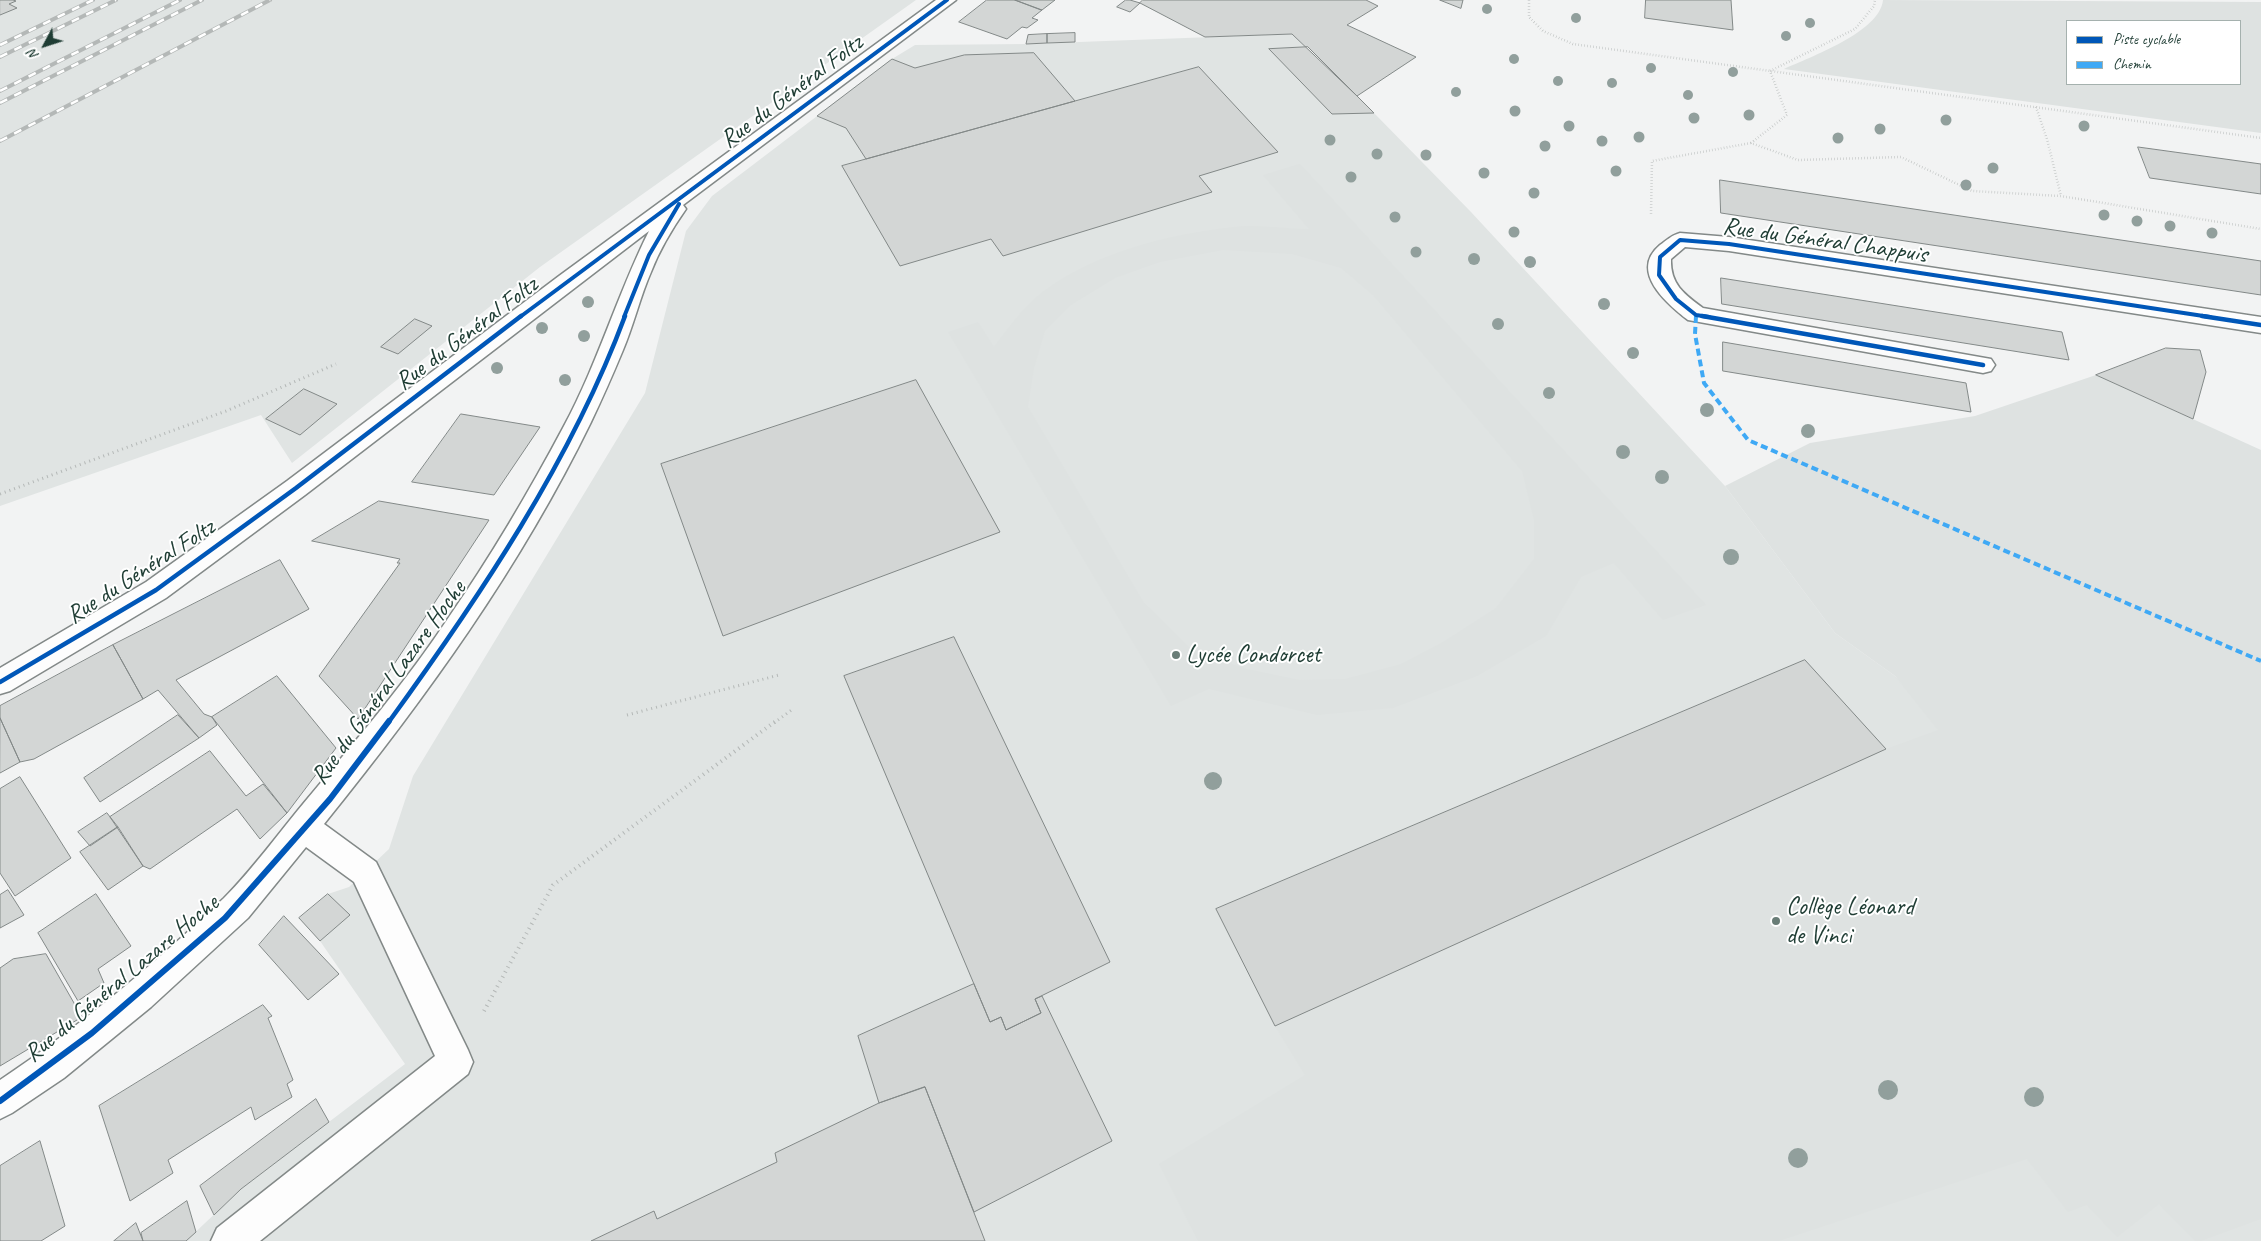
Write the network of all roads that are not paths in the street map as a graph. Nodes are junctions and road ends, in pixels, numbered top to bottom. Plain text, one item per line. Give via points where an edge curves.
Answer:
1 (947, 0) edge
2 (686, 194) junction
3 (2261, 325) edge
4 (1983, 365) dead end
5 (0, 682) edge
6 (304, 828) junction
7 (0, 1101) edge
8 (230, 1241) edge

1 - 2 street, Rue du Général Foltz
2 - 5 street, Rue du Général Foltz via 156,590
2 - 6 street, Rue du Général Lazare Hoche via 660,230 640,271 612,349 586,407 524,522 458,627 382,731
3 - 4 street, Rue du Général Chappuis via 1729,244 1680,240 1660,257 1659,274 1676,299 1696,315
6 - 7 street, Rue du Général Lazare Hoche via 237,907 139,995 52,1066
6 - 8 street via 365,872 456,1062

